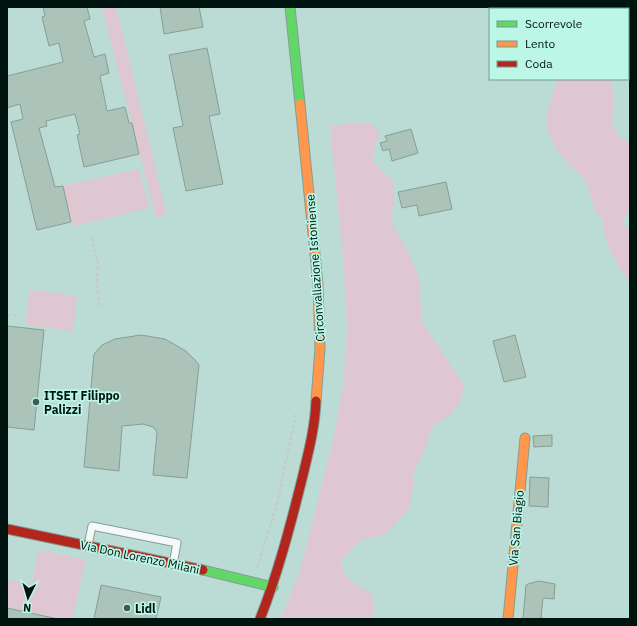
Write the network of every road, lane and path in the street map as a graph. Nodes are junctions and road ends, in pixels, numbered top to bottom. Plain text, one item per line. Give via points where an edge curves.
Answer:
1 (290, 7) edge
2 (92, 237) dead end
3 (99, 307) dead end
4 (7, 315) edge
5 (18, 316) dead end
6 (298, 408) dead end
7 (525, 438) dead end
8 (7, 529) edge
9 (88, 546) junction
10 (172, 564) junction
11 (253, 582) junction
12 (272, 587) junction
13 (260, 619) edge
14 (508, 619) edge

1 - 12 main road, Circonvallazione Istoniense via 318,284 320,348 310,449
2 - 3 path via 98,262
4 - 5 path
6 - 11 path via 277,504
7 - 14 main road, Via San Biagio
8 - 9 main road, Via Don Lorenzo Milani
9 - 10 main road, Via Don Lorenzo Milani
9 - 10 lane via 92,526 177,543
10 - 11 main road, Via Don Lorenzo Milani
11 - 12 main road, Via Don Lorenzo Milani
12 - 13 main road, Circonvallazione Istoniense

